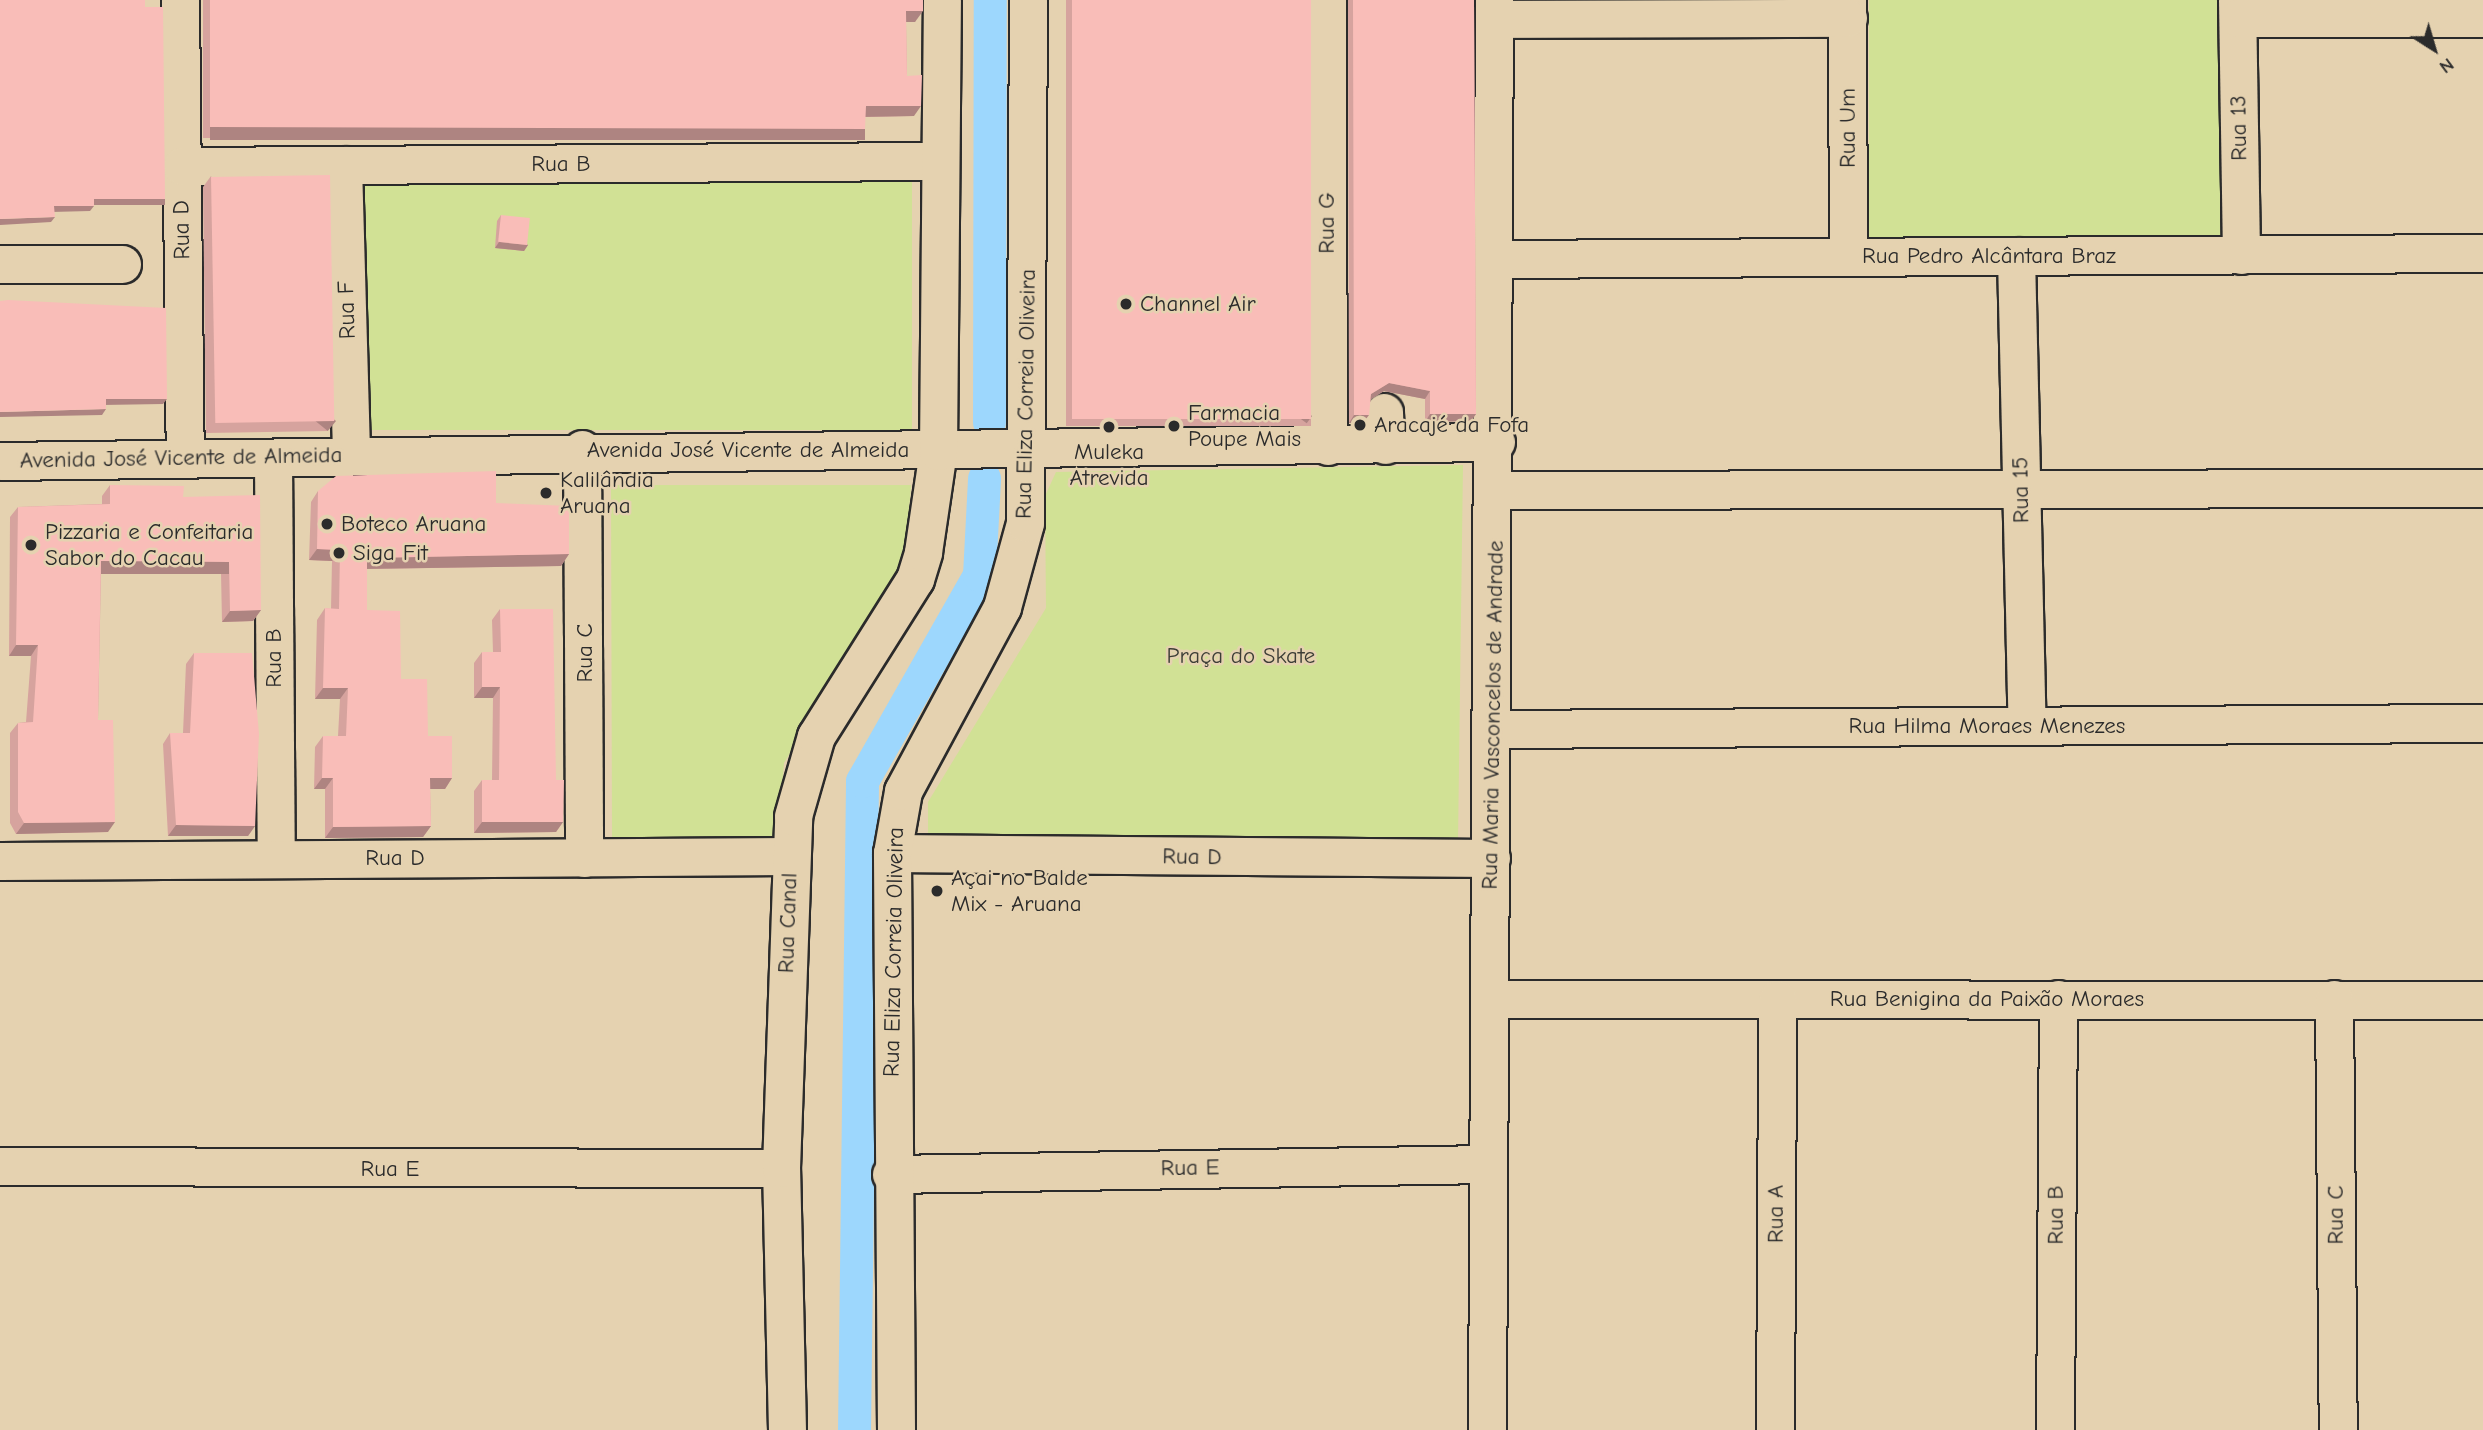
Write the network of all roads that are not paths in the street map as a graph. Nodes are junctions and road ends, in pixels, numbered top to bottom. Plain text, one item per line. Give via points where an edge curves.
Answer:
1 (180, 0) edge
2 (942, 0) edge
3 (1028, 0) edge
4 (1327, 0) edge
5 (1494, 9) edge
6 (1847, 9) edge
7 (2238, 9) edge
8 (2483, 18) edge
9 (940, 161) junction
10 (343, 165) junction
11 (181, 166) junction
12 (2483, 253) edge
13 (2241, 255) junction
14 (1848, 256) junction
15 (2016, 256) junction
16 (1496, 259) junction
17 (0, 264) edge
18 (122, 264) dead end
19 (1496, 442) junction
20 (1328, 446) junction
21 (582, 449) junction
22 (1027, 450) junction
23 (938, 452) junction
24 (351, 456) junction
25 (273, 458) junction
26 (184, 459) junction
27 (0, 461) edge
28 (2021, 488) junction
29 (2483, 488) edge
30 (1496, 490) junction
31 (2483, 723) edge
32 (2027, 725) junction
33 (1490, 729) junction
34 (892, 853) junction
35 (791, 856) junction
36 (276, 858) junction
37 (584, 858) junction
38 (1491, 858) junction
39 (0, 861) edge
40 (1491, 999) junction
41 (1777, 999) junction
42 (2058, 999) junction
43 (2334, 999) junction
44 (2483, 1000) edge
45 (1488, 1164) junction
46 (0, 1166) edge
47 (780, 1168) junction
48 (891, 1174) junction
49 (787, 1430) edge
50 (895, 1430) edge
51 (1487, 1430) edge
52 (1775, 1430) edge
53 (2055, 1430) edge
54 (2338, 1430) edge

1 - 11 street, Rua D
2 - 9 street
3 - 22 street, Rua Eliza Correia Oliveira
4 - 20 street, Rua G
5 - 6 street
5 - 16 street, Rua Maria Vasconcelos de Andrade
6 - 14 street, Rua Um
7 - 8 street
7 - 13 street, Rua 13
9 - 10 street, Rua B
9 - 23 street
10 - 11 street, Rua B
10 - 24 street, Rua F
11 - 26 street, Rua D
12 - 13 street, Rua Pedro Alcântara Braz
13 - 15 street, Rua Pedro Alcântara Braz
14 - 15 street, Rua Pedro Alcântara Braz
14 - 16 street, Rua Pedro Alcântara Braz
15 - 28 street, Rua 15
16 - 19 street, Rua Maria Vasconcelos de Andrade
17 - 18 street
19 - 20 street, Avenida José Vicente de Almeida via 1385,428
19 - 30 street, Rua Maria Vasconcelos de Andrade
20 - 22 street, Avenida José Vicente de Almeida
21 - 23 street, Avenida José Vicente de Almeida
21 - 24 street, Avenida José Vicente de Almeida
21 - 37 street, Rua C
22 - 23 street, Avenida José Vicente de Almeida
22 - 34 street, Rua Eliza Correia Oliveira via 1018,568 903,791
23 - 35 street, Rua Canal via 915,579 816,736 802,775
24 - 25 street, Avenida José Vicente de Almeida
25 - 26 street, Avenida José Vicente de Almeida
25 - 36 street, Rua B
26 - 27 street, Avenida José Vicente de Almeida
28 - 29 street
28 - 30 street
28 - 32 street, Rua 15
30 - 33 street, Rua Maria Vasconcelos de Andrade
31 - 32 street, Rua Hilma Moraes Menezes
32 - 33 street, Rua Hilma Moraes Menezes
33 - 38 street, Rua Maria Vasconcelos de Andrade
34 - 38 street, Rua D
34 - 48 street, Rua Eliza Correia Oliveira
35 - 37 street, Rua D
35 - 47 street, Rua Canal
36 - 37 street, Rua D
36 - 39 street, Rua D
38 - 40 street, Rua Maria Vasconcelos de Andrade
40 - 41 street, Rua Benigina da Paixão Moraes
40 - 45 street, Rua Maria Vasconcelos de Andrade
41 - 42 street, Rua Benigina da Paixão Moraes
41 - 52 street, Rua A
42 - 43 street, Rua Benigina da Paixão Moraes
42 - 53 street, Rua B
43 - 44 street, Rua Benigina da Paixão Moraes
43 - 54 street, Rua C
45 - 48 street, Rua E
45 - 51 street, Rua Maria Vasconcelos de Andrade
46 - 47 street, Rua E
47 - 49 street, Rua Canal
48 - 50 street, Rua Eliza Correia Oliveira

